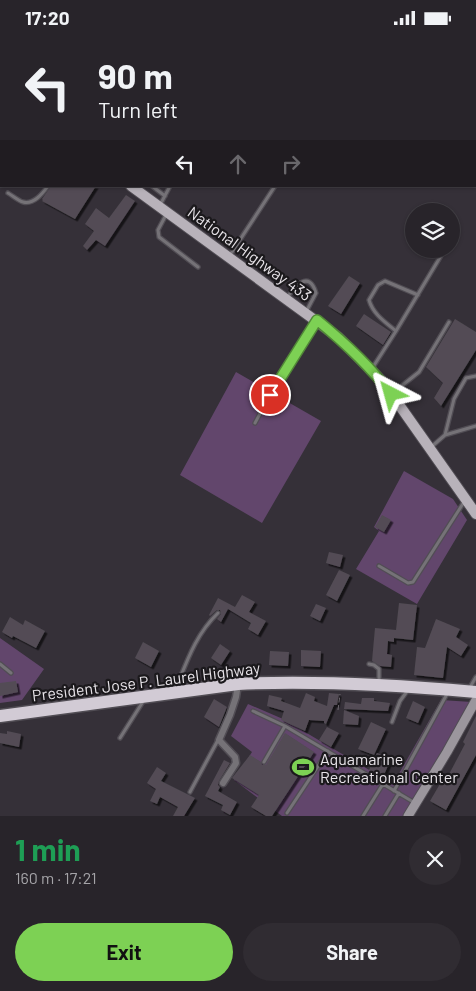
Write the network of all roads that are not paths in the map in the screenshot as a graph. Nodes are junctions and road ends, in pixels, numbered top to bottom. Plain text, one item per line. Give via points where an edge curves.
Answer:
1 (47, 187) edge
2 (133, 187) edge
3 (153, 187) edge
4 (169, 187) edge
5 (274, 187) edge
6 (8, 193) dead end
7 (165, 195) junction
8 (163, 210) junction
9 (228, 258) junction
10 (441, 258) edge
11 (198, 267) dead end
12 (418, 295) junction
13 (287, 299) junction
14 (306, 312) junction
15 (317, 320) junction
16 (449, 322) dead end
17 (396, 331) junction
18 (371, 370) junction
19 (476, 376) edge
20 (391, 394) junction
21 (255, 423) dead end
22 (476, 427) edge
23 (445, 435) junction
24 (430, 448) junction
25 (466, 500) junction
26 (476, 514) edge
27 (379, 566) dead end
28 (218, 613) dead end
29 (0, 664) edge
30 (369, 664) dead end
31 (11, 673) dead end
32 (476, 677) edge
33 (238, 683) junction
34 (379, 686) junction
35 (409, 688) junction
36 (174, 691) junction
37 (447, 691) junction
38 (147, 695) junction
39 (473, 695) edge
40 (253, 711) dead end
41 (0, 716) edge
42 (392, 722) dead end
43 (285, 726) junction
44 (120, 739) dead end
45 (219, 740) junction
46 (328, 751) junction
47 (264, 762) dead end
48 (223, 783) dead end
49 (383, 784) junction
50 (394, 791) junction
51 (190, 792) dead end
52 (399, 793) junction
53 (416, 803) junction
54 (287, 813) dead end
55 (409, 815) edge
56 (363, 816) edge
57 (385, 816) edge

1 - 6 lane via 39,197 24,203
2 - 8 main road, National Highway 433
3 - 7 lane
4 - 7 lane
5 - 9 lane
7 - 8 lane
8 - 9 main road, National Highway 433
8 - 11 lane via 158,237
9 - 13 main road, National Highway 433
10 - 12 lane
12 - 17 lane
12 - 17 lane via 385,281 378,285 369,300 371,308
13 - 14 main road, National Highway 433
13 - 14 lane via 299,282 310,283 316,293
14 - 15 main road, National Highway 433
15 - 18 main road, National Highway 433
15 - 21 lane
16 - 20 lane via 419,372
17 - 18 lane
18 - 20 main road, National Highway 433
19 - 23 lane via 466,378 454,399
20 - 24 main road, National Highway 433
22 - 23 lane
23 - 24 lane
24 - 25 main road, National Highway 433
25 - 26 main road, National Highway 433
25 - 27 lane via 413,582 408,583
28 - 36 lane via 195,643
29 - 31 lane
30 - 34 lane via 379,669
32 - 39 lane
33 - 34 highway, President Jose P. Laurel Highway
33 - 36 highway, President Jose P. Laurel Highway
33 - 45 street via 236,697
34 - 35 highway, President Jose P. Laurel Highway
35 - 37 highway, President Jose P. Laurel Highway
35 - 42 lane
36 - 38 highway, President Jose P. Laurel Highway
37 - 39 highway, President Jose P. Laurel Highway
37 - 50 lane
38 - 41 highway, President Jose P. Laurel Highway
38 - 44 lane
39 - 53 street
40 - 43 lane
43 - 46 lane
43 - 47 lane
45 - 48 street via 235,757 236,763
45 - 51 lane
46 - 49 lane
46 - 54 lane
49 - 50 lane
49 - 56 lane
50 - 52 lane
52 - 53 lane
52 - 57 lane
53 - 55 street

